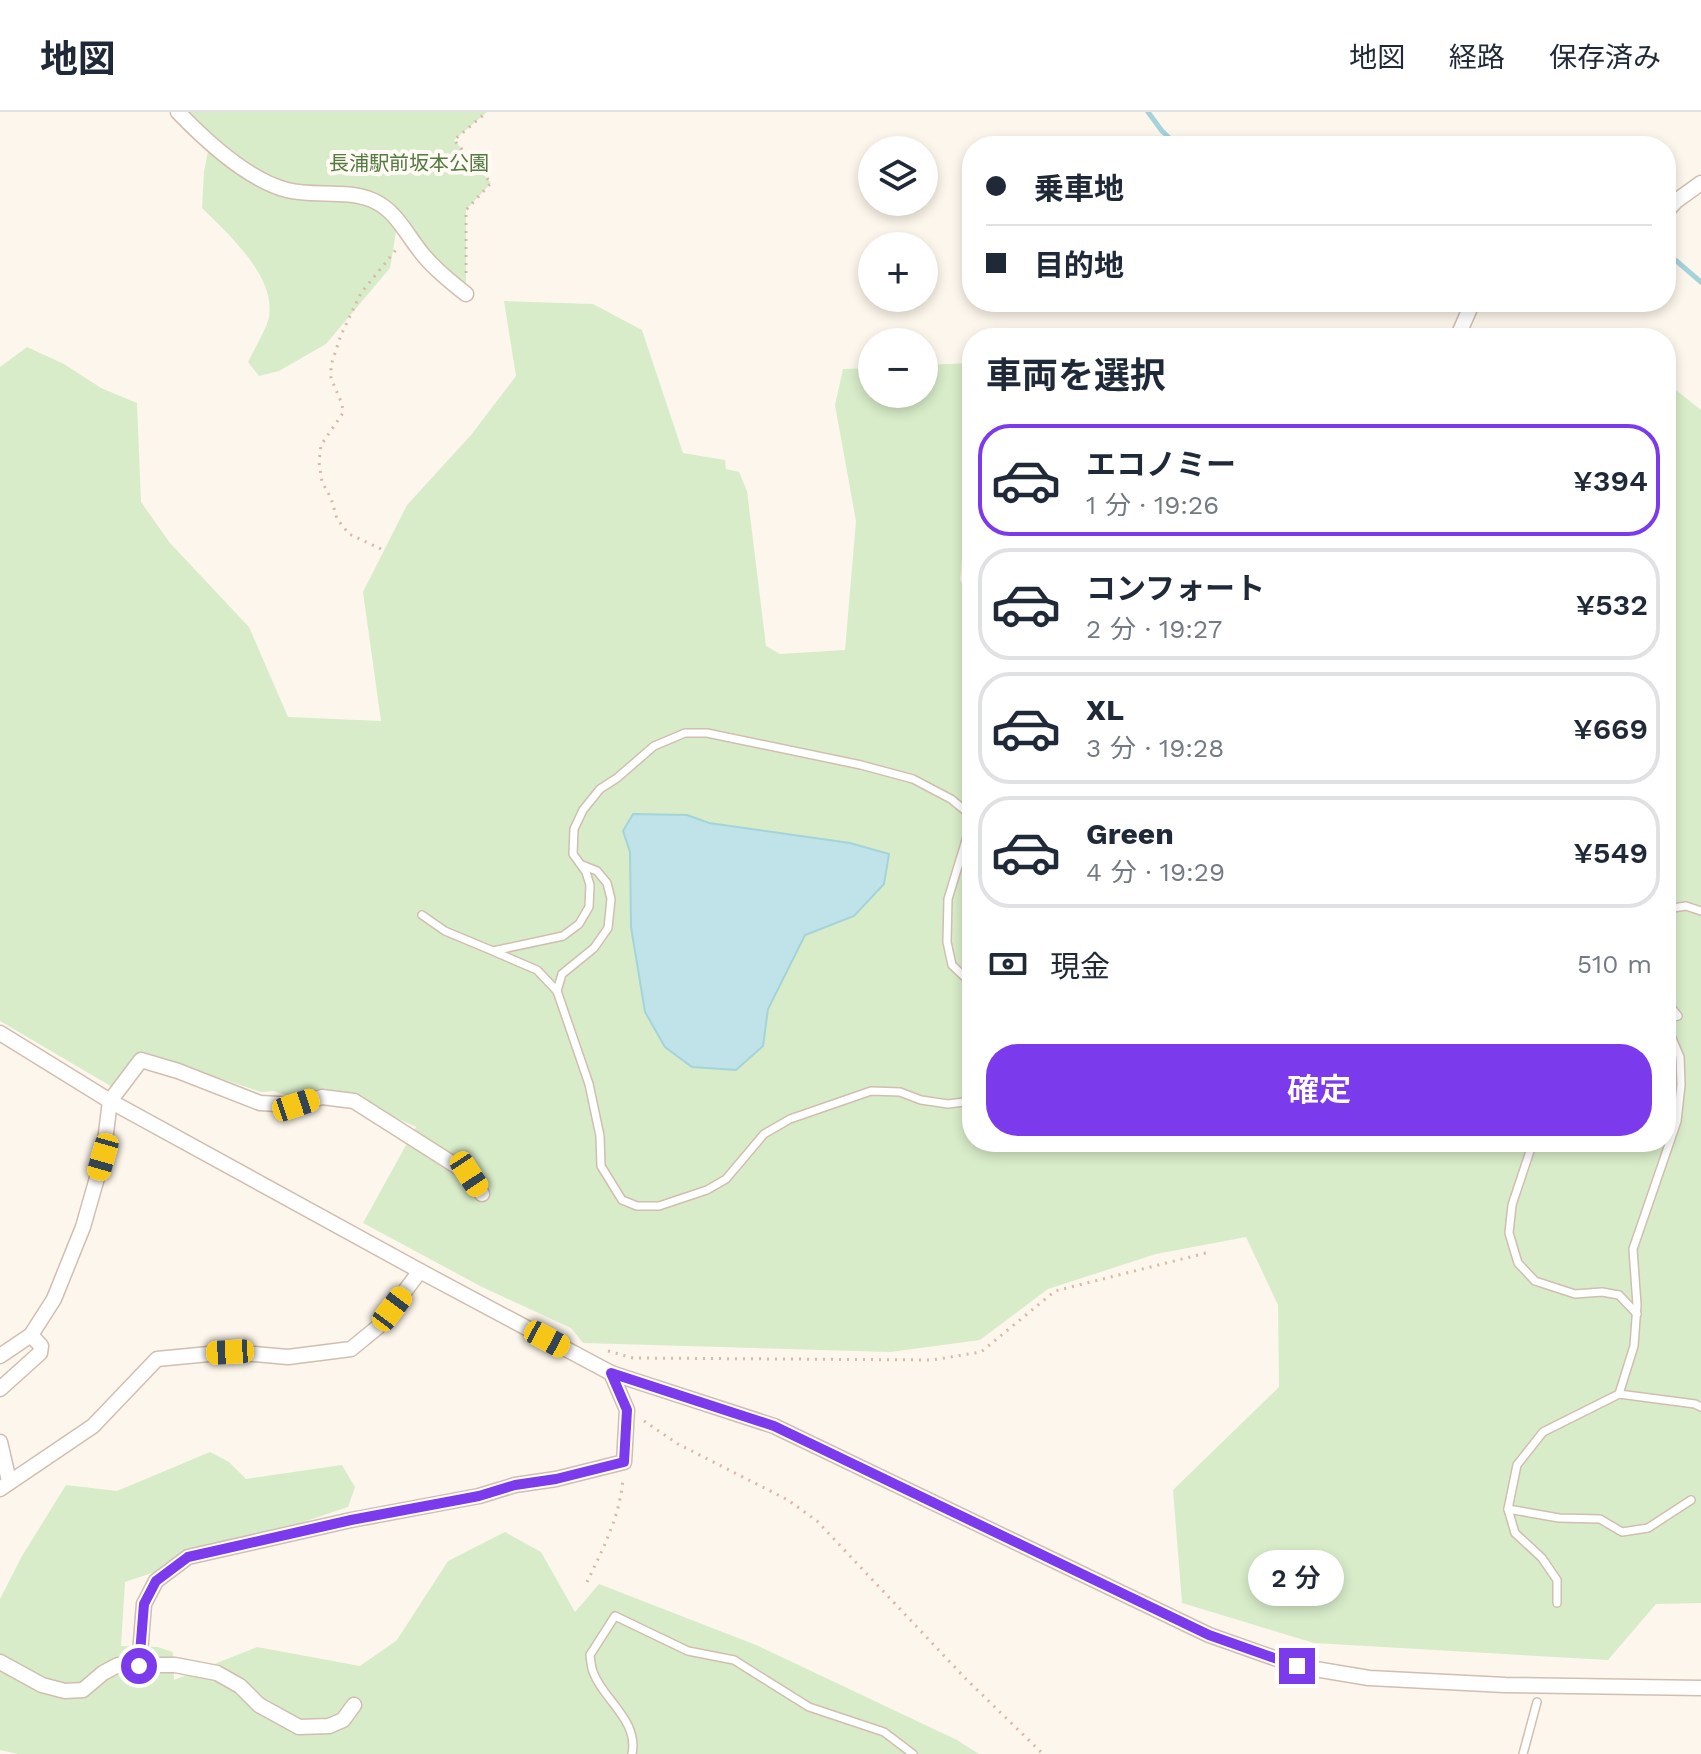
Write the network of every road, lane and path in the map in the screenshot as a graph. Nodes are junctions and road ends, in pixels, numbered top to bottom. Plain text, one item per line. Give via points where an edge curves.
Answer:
1 (178, 112) edge
2 (487, 112) edge
3 (1701, 183) edge
4 (1676, 201) edge
5 (408, 236) junction
6 (466, 294) joint
7 (381, 549) dead end
8 (962, 808) edge
9 (962, 853) edge
10 (580, 865) junction
11 (1676, 908) edge
12 (1701, 911) edge
13 (422, 915) dead end
14 (493, 951) junction
15 (962, 974) edge
16 (557, 991) junction
17 (0, 1033) edge
18 (1676, 1047) edge
19 (110, 1101) junction
20 (962, 1102) edge
21 (1676, 1124) edge
22 (1530, 1152) edge
23 (1666, 1152) edge
24 (482, 1194) dead end
25 (1206, 1253) dead end
26 (420, 1271) junction
27 (1637, 1314) junction
28 (31, 1335) junction
29 (605, 1350) dead end
30 (0, 1356) edge
31 (611, 1373) junction
32 (0, 1389) edge
33 (1619, 1394) junction
34 (1701, 1407) edge
35 (627, 1410) junction
36 (0, 1442) edge
37 (624, 1462) junction
38 (4, 1485) edge
39 (1691, 1500) dead end
40 (1508, 1509) junction
41 (587, 1582) dead end
42 (1557, 1603) dead end
43 (0, 1662) edge
44 (139, 1666) junction
45 (1701, 1688) edge
46 (1537, 1702) dead end
47 (354, 1705) dead end
48 (632, 1754) edge
49 (913, 1754) edge
50 (1043, 1754) edge
51 (1523, 1754) edge

1 - 5 street via 250,174 287,190 371,199 392,212
2 - 6 path via 454,140 491,183 466,210
3 - 4 street
5 - 6 street
5 - 7 path via 361,293 341,335 331,378 343,413 321,445 319,462 337,519 349,534
8 - 10 lane via 913,779 707,733 685,733 654,746 600,789 583,810 574,829 573,854
9 - 15 lane via 948,899 947,942 952,965
10 - 14 lane via 590,885 589,907 579,924 563,936
10 - 16 lane via 597,871 607,883 608,928 594,948 562,974
11 - 12 lane
13 - 14 lane
14 - 16 lane via 537,970
16 - 20 lane via 589,1084 601,1166 622,1200 637,1206 659,1206 707,1190 726,1179 764,1134 790,1119 871,1091
17 - 19 street
18 - 21 lane via 1681,1085
19 - 24 street via 141,1060 260,1103 296,1105 322,1097 354,1101 469,1174
19 - 26 street
19 - 28 street via 103,1157 83,1227 54,1299
22 - 27 lane via 1512,1205 1509,1233 1518,1263 1535,1281 1562,1290 1619,1295
23 - 27 lane via 1633,1249
25 - 29 path via 1055,1291 981,1352 932,1360 633,1358
26 - 31 street
26 - 38 street via 378,1327 351,1349 288,1357 230,1352 157,1359 93,1426
27 - 33 lane via 1634,1346
28 - 30 street
28 - 32 street via 41,1346 40,1353
31 - 35 street
31 - 45 street via 774,1426 1209,1635 1297,1666 1369,1678
33 - 34 lane
33 - 40 lane via 1543,1432 1517,1465
35 - 37 street
35 - 50 path via 817,1521
36 - 38 street
37 - 41 path via 622,1496
37 - 44 street via 188,1557 156,1581 144,1604
39 - 40 lane via 1648,1528 1622,1532 1600,1519
40 - 42 lane via 1515,1533 1557,1580
43 - 44 street via 65,1691 83,1690 118,1665
44 - 47 street via 175,1665 217,1673 299,1727 329,1726 343,1720
46 - 51 lane
48 - 49 lane via 627,1723 593,1674 590,1655 615,1616 688,1651 734,1660 809,1707 884,1732

